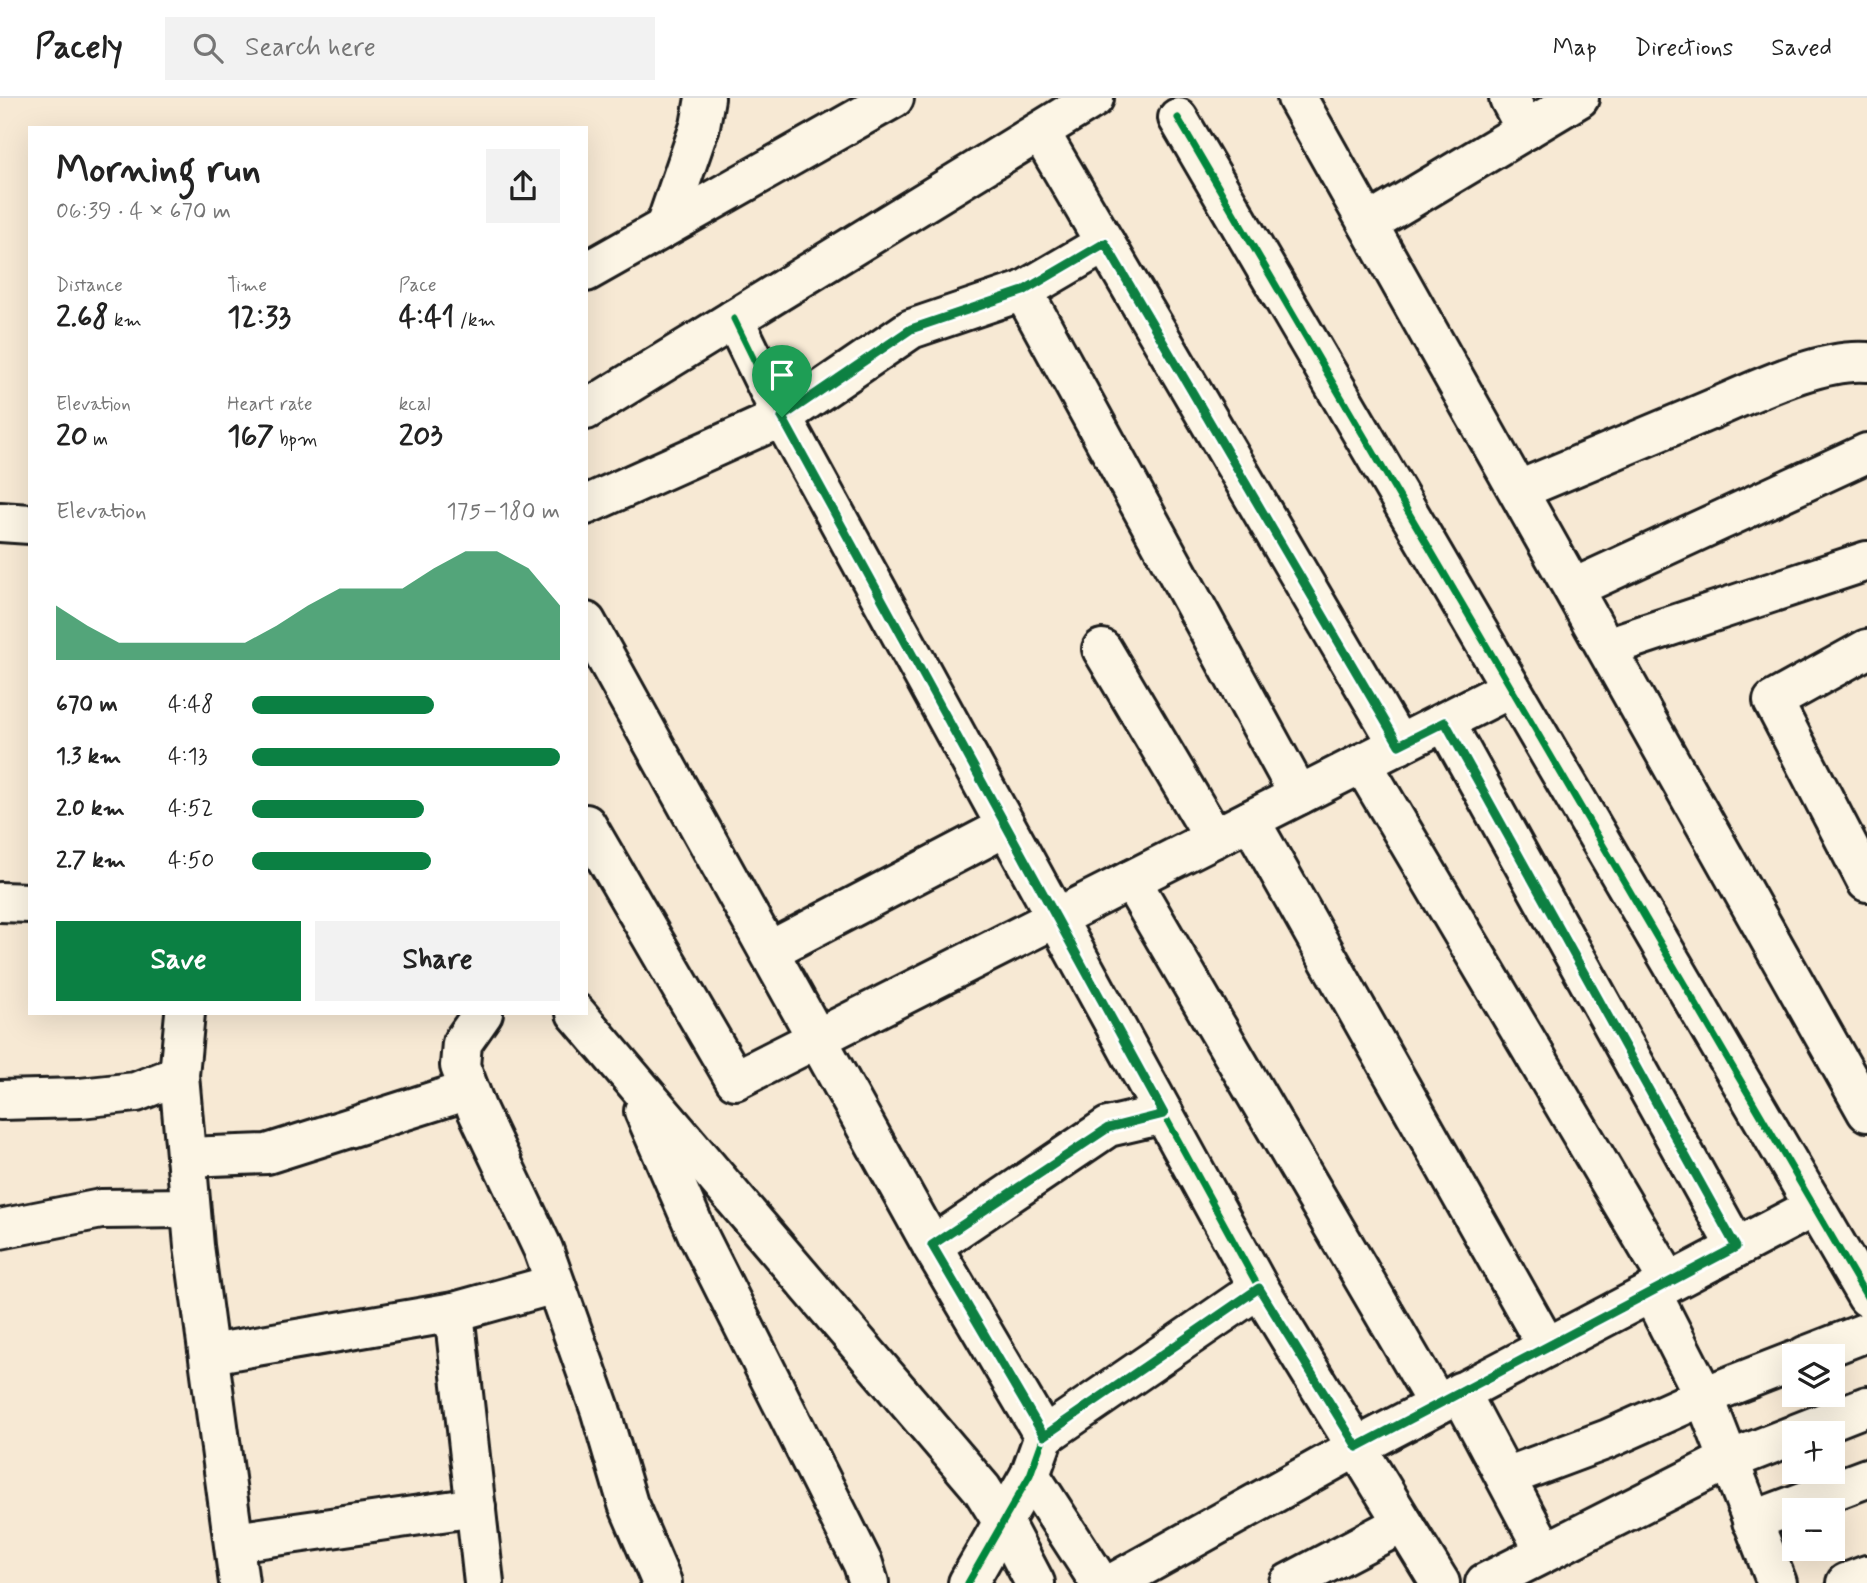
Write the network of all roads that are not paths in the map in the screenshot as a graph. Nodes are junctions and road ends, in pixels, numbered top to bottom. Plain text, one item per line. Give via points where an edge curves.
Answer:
1 (705, 98) edge
2 (894, 98) edge
3 (1094, 98) edge
4 (1297, 98) edge
5 (1579, 98) edge
6 (1518, 114) edge
7 (1178, 118) dead end
8 (1040, 132) junction
9 (1368, 224) junction
10 (665, 227) junction
11 (1105, 243) junction
12 (588, 271) edge
13 (1023, 291) junction
14 (734, 319) junction
15 (1867, 362) edge
16 (588, 409) edge
17 (782, 417) junction
18 (1867, 453) edge
19 (1519, 490) junction
20 (588, 504) edge
21 (0, 522) edge
22 (28, 524) edge
23 (1867, 561) edge
24 (1574, 588) junction
25 (588, 626) edge
26 (1607, 647) junction
27 (1102, 649) dead end
28 (1867, 649) edge
29 (1511, 688) junction
30 (1445, 722) junction
31 (1399, 745) junction
32 (1362, 763) junction
33 (1299, 795) junction
34 (1250, 820) junction
35 (588, 827) edge
36 (1006, 827) junction
37 (1214, 838) junction
38 (1131, 880) junction
39 (1867, 882) edge
40 (0, 902) edge
41 (28, 903) edge
42 (1057, 917) junction
43 (769, 951) junction
44 (186, 1015) edge
45 (483, 1015) edge
46 (578, 1015) edge
47 (817, 1039) junction
48 (628, 1074) junction
49 (179, 1075) junction
50 (469, 1090) junction
51 (0, 1100) edge
52 (1867, 1112) edge
53 (1164, 1114) junction
54 (186, 1157) junction
55 (1814, 1207) junction
56 (190, 1209) junction
57 (0, 1228) edge
58 (932, 1245) junction
59 (1736, 1247) junction
60 (555, 1284) junction
61 (1660, 1287) junction
62 (1259, 1288) junction
63 (1867, 1297) edge
64 (454, 1312) junction
65 (1867, 1332) edge
66 (1836, 1344) edge
67 (1547, 1347) junction
68 (210, 1354) junction
69 (1782, 1366) edge
70 (1704, 1396) junction
71 (1448, 1398) junction
72 (1867, 1406) edge
73 (1829, 1421) edge
74 (1044, 1436) junction
75 (1782, 1440) edge
76 (1357, 1447) junction
77 (1728, 1461) junction
78 (1030, 1475) junction
79 (1506, 1477) junction
80 (1867, 1478) edge
81 (476, 1507) junction
82 (1752, 1521) junction
83 (1403, 1523) junction
84 (1004, 1524) junction
85 (233, 1542) junction
86 (1545, 1552) junction
87 (1867, 1575) edge
88 (239, 1583) edge
89 (484, 1583) edge
90 (662, 1583) edge
91 (869, 1583) edge
92 (968, 1583) edge
93 (1035, 1583) edge
94 (1100, 1583) edge
95 (1113, 1583) edge
96 (1289, 1583) edge
97 (1440, 1583) edge
98 (1485, 1583) edge
99 (1777, 1583) edge
100 (1846, 1583) edge

1 - 10 street via 700,126
2 - 10 street
3 - 8 street
4 - 9 street
5 - 6 street
6 - 9 street
7 - 29 street
8 - 11 street
8 - 14 street
9 - 19 street
10 - 12 street
11 - 13 street
11 - 31 street
13 - 17 street via 911,329
13 - 33 street
14 - 16 street
14 - 17 street
15 - 19 street via 1808,372
17 - 20 street
17 - 36 street
18 - 24 street
19 - 24 street
21 - 22 street
23 - 26 street
24 - 26 street
25 - 43 street
26 - 52 street
27 - 37 street
28 - 39 street via 1773,701
29 - 30 street
29 - 55 street
30 - 31 street
30 - 59 street
31 - 32 street
32 - 33 street
32 - 61 street
33 - 34 street
34 - 37 street
34 - 67 street
35 - 47 street via 734,1080
36 - 42 street
36 - 43 street
37 - 38 street
38 - 42 street
38 - 71 street
40 - 41 street
42 - 47 street
42 - 53 street
43 - 47 street
44 - 49 street
45 - 50 street via 462,1043 460,1066
46 - 48 street
47 - 58 street
48 - 84 street via 982,1489
48 - 91 street via 697,1233
49 - 51 street via 136,1092
49 - 54 street
50 - 54 street via 267,1154
50 - 60 street
53 - 58 street via 1108,1128
53 - 62 street
54 - 56 street
55 - 59 street
55 - 63 street
56 - 57 street via 101,1209
56 - 68 street
58 - 74 street
59 - 61 street
60 - 64 street
60 - 90 street via 628,1504
61 - 67 street
61 - 70 street
62 - 74 street
62 - 76 street
64 - 68 street
64 - 81 street
65 - 66 street
67 - 71 street
68 - 85 street
69 - 70 street
70 - 77 street
70 - 79 street
71 - 76 street
71 - 79 street
72 - 73 street
74 - 78 street
75 - 77 street
76 - 83 street
76 - 95 street
77 - 82 street
77 - 86 street
78 - 84 street
78 - 94 street
79 - 86 street
80 - 82 street
81 - 85 street
81 - 89 street
82 - 99 street
83 - 96 street
83 - 97 street
84 - 92 street
84 - 93 street
85 - 88 street
86 - 98 street
87 - 100 street

